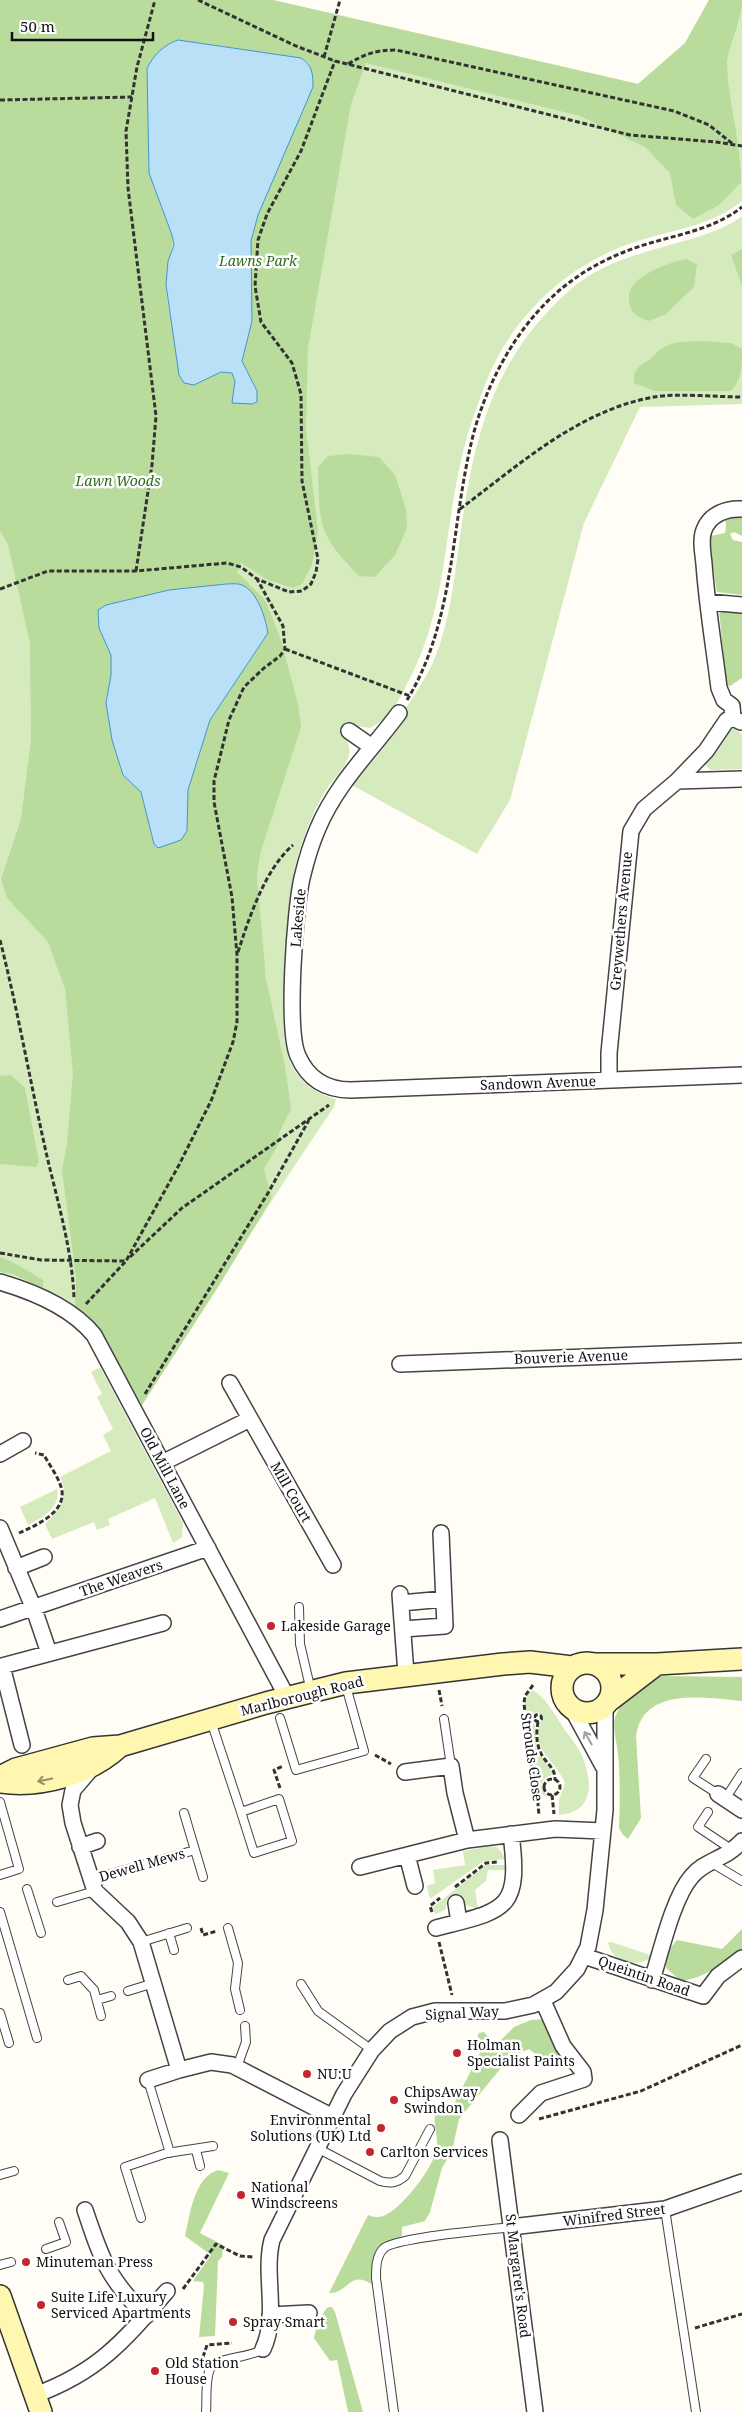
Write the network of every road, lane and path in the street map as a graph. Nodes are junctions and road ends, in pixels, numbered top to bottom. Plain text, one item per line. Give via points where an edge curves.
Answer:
1 (155, 0) edge
2 (198, 0) edge
3 (340, 0) edge
4 (324, 57) junction
5 (335, 61) junction
6 (348, 64) junction
7 (132, 97) junction
8 (0, 100) edge
9 (735, 145) junction
10 (742, 146) edge
11 (742, 208) edge
12 (742, 397) edge
13 (459, 509) junction
14 (742, 509) edge
15 (136, 571) junction
16 (257, 579) junction
17 (0, 589) edge
18 (708, 602) junction
19 (742, 605) edge
20 (285, 649) junction
21 (410, 696) junction
22 (737, 712) edge
23 (399, 713) joint
24 (349, 731) dead end
25 (372, 747) junction
26 (742, 779) edge
27 (677, 781) junction
28 (319, 826) junction
29 (0, 940) edge
30 (237, 955) junction
31 (742, 1075) edge
32 (609, 1080) junction
33 (334, 1089) junction
34 (310, 1118) junction
35 (0, 1253) edge
36 (71, 1261) junction
37 (126, 1261) junction
38 (0, 1282) edge
39 (75, 1316) junction
40 (742, 1351) edge
41 (400, 1364) dead end
42 (230, 1383) dead end
43 (132, 1406) junction
44 (250, 1419) junction
45 (23, 1442) joint
46 (0, 1454) edge
47 (162, 1463) junction
48 (441, 1533) dead end
49 (2, 1534) edge
50 (208, 1548) junction
51 (44, 1557) dead end
52 (333, 1564) dead end
53 (16, 1568) junction
54 (444, 1599) junction
55 (299, 1607) dead end
56 (34, 1608) junction
57 (0, 1619) edge
58 (163, 1624) dead end
59 (403, 1629) junction
60 (49, 1653) junction
61 (742, 1659) edge
62 (518, 1664) junction
63 (596, 1664) junction
64 (657, 1664) junction
65 (572, 1667) junction
66 (406, 1674) junction
67 (346, 1683) junction
68 (438, 1685) dead end
69 (534, 1686) dead end
70 (311, 1691) junction
71 (287, 1697) junction
72 (567, 1702) junction
73 (607, 1703) junction
74 (280, 1718) dead end
75 (211, 1719) junction
76 (444, 1719) joint
77 (538, 1722) dead end
78 (22, 1745) dead end
79 (120, 1746) junction
80 (706, 1758) dead end
81 (94, 1766) junction
82 (451, 1766) junction
83 (605, 1770) junction
84 (405, 1772) dead end
85 (742, 1773) edge
86 (0, 1777) edge
87 (555, 1780) junction
88 (0, 1782) edge
89 (722, 1797) junction
90 (0, 1802) edge
91 (742, 1810) edge
92 (241, 1812) junction
93 (708, 1812) dead end
94 (184, 1813) dead end
95 (541, 1831) junction
96 (603, 1831) junction
97 (511, 1834) junction
98 (468, 1840) junction
99 (97, 1842) dead end
100 (738, 1846) edge
101 (80, 1847) junction
102 (195, 1850) junction
103 (407, 1855) junction
104 (712, 1862) junction
105 (360, 1867) dead end
106 (0, 1875) edge
107 (202, 1877) dead end
108 (742, 1881) edge
109 (93, 1885) junction
110 (415, 1886) dead end
111 (27, 1889) dead end
112 (57, 1902) dead end
113 (456, 1903) dead end
114 (0, 1912) edge
115 (460, 1922) junction
116 (186, 1928) joint
117 (228, 1928) joint
118 (436, 1928) dead end
119 (41, 1933) dead end
120 (169, 1933) junction
121 (141, 1942) junction
122 (174, 1950) dead end
123 (584, 1956) junction
124 (742, 1958) edge
125 (68, 1980) dead end
126 (652, 1980) junction
127 (154, 1983) junction
128 (301, 1984) dead end
129 (128, 1991) dead end
130 (111, 1996) dead end
131 (97, 2000) junction
132 (542, 2001) junction
133 (240, 2010) dead end
134 (0, 2013) edge
135 (101, 2016) dead end
136 (245, 2026) dead end
137 (37, 2038) dead end
138 (9, 2043) dead end
139 (742, 2045) edge
140 (372, 2050) junction
141 (237, 2067) junction
142 (179, 2070) junction
143 (148, 2080) joint
144 (333, 2117) junction
145 (525, 2118) joint
146 (430, 2129) dead end
147 (500, 2140) dead end
148 (213, 2146) dead end
149 (317, 2148) junction
150 (196, 2150) junction
151 (170, 2153) junction
152 (200, 2166) dead end
153 (14, 2171) dead end
154 (0, 2175) edge
155 (742, 2182) edge
156 (665, 2209) junction
157 (85, 2210) dead end
158 (141, 2218) dead end
159 (59, 2222) dead end
160 (511, 2227) junction
161 (46, 2249) dead end
162 (269, 2255) junction
163 (10, 2262) dead end
164 (0, 2265) edge
165 (167, 2291) joint
166 (0, 2296) edge
167 (309, 2313) dead end
168 (742, 2314) edge
169 (270, 2315) junction
170 (146, 2316) junction
171 (684, 2331) junction
172 (263, 2348) joint
173 (38, 2404) edge
174 (206, 2412) edge
175 (394, 2412) edge
176 (535, 2412) edge
177 (696, 2412) edge

1 - 7 path
2 - 4 path
3 - 4 path
4 - 5 path
5 - 6 path
5 - 16 path via 302,151 267,214 258,240 255,286 261,322 292,363 298,377 302,481 318,558 316,572 311,584 295,592
6 - 9 path via 630,135
6 - 9 path via 365,53 396,50 674,111 708,125
7 - 8 path
7 - 15 path via 126,131 128,188 156,416
9 - 10 path
11 - 13 path via 696,231 648,244 596,265 573,279 551,299 515,343 482,408 471,442
12 - 13 path via 655,397 610,410 553,439
13 - 21 path via 435,637
14 - 18 street, Greywethers Avenue via 720,512 704,529 702,545
15 - 16 path via 227,563 241,567
15 - 17 path via 48,571
16 - 20 path via 283,626
18 - 19 street
18 - 22 street, Greywethers Avenue via 719,688 724,700
20 - 21 path
20 - 30 path via 244,687 229,720 214,780 214,802 232,897
21 - 23 path
22 - 27 street, Greywethers Avenue
23 - 25 street, Lakeside
24 - 25 street
25 - 28 street, Lakeside via 341,786
26 - 27 street
27 - 32 street, Greywethers Avenue via 644,809 631,831 608,1053
28 - 30 path via 290,847 269,876 252,909
28 - 33 street, Lakeside via 308,854 298,903 292,1022 297,1054 304,1067 321,1084
29 - 36 path via 23,1032
30 - 37 path via 237,1022 233,1042 207,1109 180,1165
31 - 32 street, Sandown Avenue
32 - 33 street, Sandown Avenue
33 - 34 path via 330,1104
34 - 37 path via 182,1208
34 - 43 path via 140,1401
35 - 36 path
36 - 37 path
36 - 39 path
37 - 39 path
38 - 39 street, Old Mill Lane
39 - 43 street, Old Mill Lane via 87,1326 101,1346
40 - 41 street, Bouverie Avenue
42 - 44 street, Mill Court
43 - 47 street, Old Mill Lane
44 - 47 street
44 - 52 street, Mill Court
45 - 46 street
45 - 49 path via 44,1455 60,1484 60,1502 39,1524
47 - 50 street, Old Mill Lane
48 - 54 street
49 - 53 street
50 - 56 street, The Weavers
50 - 71 street, Old Mill Lane
51 - 53 street
53 - 56 street
54 - 59 street via 445,1626
54 - 59 street via 401,1598
55 - 70 lane via 300,1644
56 - 57 street, The Weavers
56 - 60 street
58 - 60 street
59 - 66 street
60 - 78 street via 2,1666
61 - 64 main road
62 - 65 main road, Marlborough Road via 530,1662
62 - 66 main road, Marlborough Road
62 - 72 main road via 543,1677
63 - 64 main road
63 - 65 main road via 588,1662
63 - 73 main road via 609,1675 612,1683
64 - 73 main road
65 - 72 main road via 562,1681
66 - 67 main road, Marlborough Road
67 - 70 main road, Marlborough Road
67 - 74 lane via 364,1751 296,1770
68 - 76 path
69 - 95 path, Strouds Close via 525,1696 524,1703
70 - 71 main road, Marlborough Road
71 - 75 main road, Marlborough Road
72 - 73 main road via 577,1711 592,1713
83 -> 72 street
73 - 83 street, Signal Way via 603,1724
75 - 79 main road, Marlborough Road
75 - 92 lane
76 - 82 lane
77 - 87 path via 537,1744 555,1771
79 - 81 main road, Marlborough Road
79 - 86 main road, Marlborough Road via 93,1748 16,1769
80 - 89 lane via 693,1778
81 -> 88 main road, Marlborough Road via 41,1782
81 - 101 street, Dewell Mews via 76,1785 71,1797 71,1816
82 - 84 street
82 - 98 street
83 - 96 street, Signal Way
85 - 89 lane
87 - 87 path via 560,1790 550,1794 545,1784
89 - 91 street
90 - 106 lane via 19,1869
92 - 92 lane via 279,1799 292,1841 254,1854
93 - 100 lane via 698,1827
94 - 102 lane, Dewell Mews
95 - 96 street
95 - 97 street
96 - 123 street, Signal Way via 593,1924
97 - 98 street
97 - 115 street via 514,1875 509,1896 494,1911
98 - 103 street
99 - 101 street
100 - 104 street
101 - 109 street, Dewell Mews
102 - 107 lane, Dewell Mews
102 - 109 lane, Dewell Mews
103 - 105 street
103 - 110 street
104 - 108 lane
104 - 126 street via 700,1868 685,1886
109 - 112 lane, Dewell Mews
109 - 121 street, Dewell Mews via 128,1922
111 - 119 lane via 37,1908
113 - 115 street
114 - 137 lane
115 - 118 street
116 - 117 path via 199,1924 203,1935
116 - 120 lane
117 - 133 lane via 238,1963 234,1989
120 - 121 lane
120 - 122 lane
121 - 127 street, Dewell Mews
123 - 126 street, Queintin Road
123 - 132 street, Signal Way via 568,1980
124 - 126 street, Queintin Road via 718,1976 703,1996
125 - 131 lane via 81,1976 94,1990
127 - 129 lane
127 - 142 street, Dewell Mews
128 - 140 lane via 318,2011
130 - 131 lane
131 - 135 lane
132 - 140 street, Signal Way via 505,2011 422,2014 390,2031
132 - 145 street via 560,2040 583,2072 584,2079 540,2093
134 - 138 lane
136 - 141 lane via 246,2042
139 - 145 path via 641,2091
140 - 144 street, Signal Way
141 - 142 street via 211,2062
141 - 144 street
142 - 143 street
143 - 151 lane
144 - 149 street, Signal Way
146 - 149 lane via 405,2176 390,2183 380,2181
147 - 160 street, St Margaret's Road
148 - 150 lane
149 - 162 street, Signal Way via 274,2233
150 - 151 lane
150 - 152 lane
151 - 158 lane via 125,2167
153 - 154 lane
155 - 156 street, Winifred Street
156 - 160 street, Winifred Street
156 - 171 lane
157 - 170 street via 114,2281
159 - 161 lane via 66,2242
160 - 175 lane via 413,2239 390,2243 383,2249 377,2260 376,2278
160 - 176 street, St Margaret's Road
162 - 165 path via 244,2256 216,2244 175,2298
162 - 169 street, Signal Way
163 - 164 lane
165 - 170 street
166 - 173 main road
167 - 169 street
168 - 171 path
169 - 172 street, Signal Way
170 - 173 street via 95,2366
171 - 177 lane
172 - 174 lane via 251,2355 212,2366

